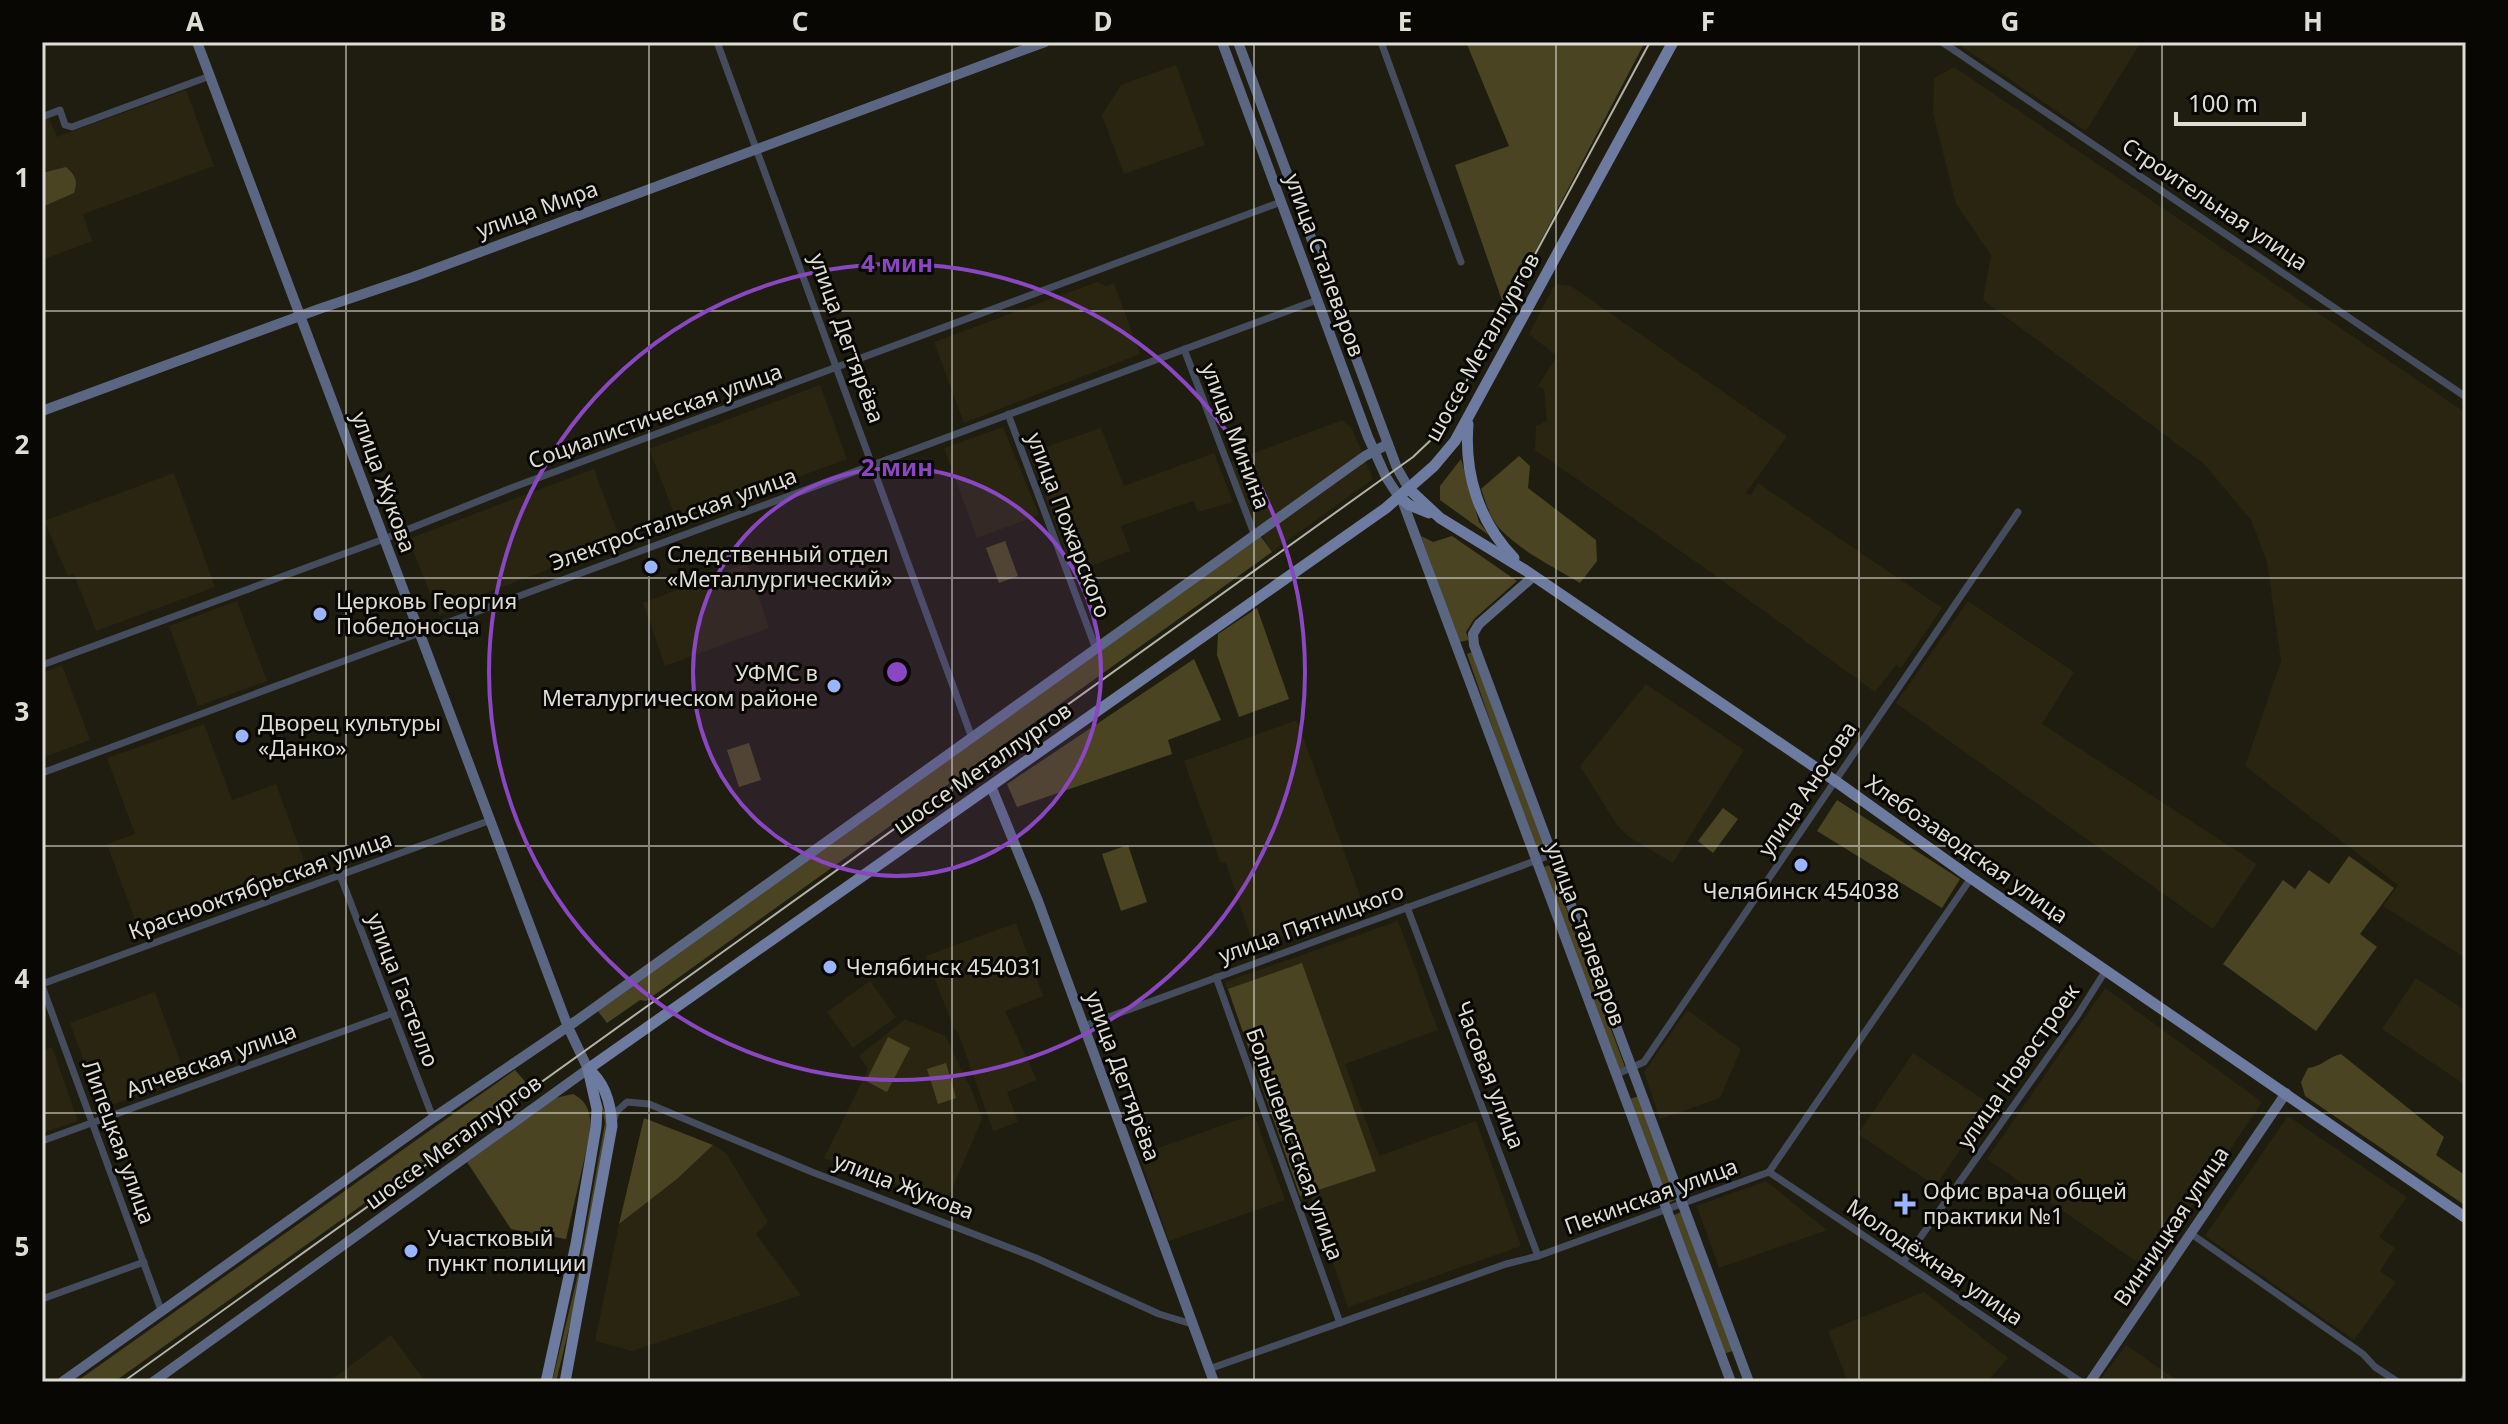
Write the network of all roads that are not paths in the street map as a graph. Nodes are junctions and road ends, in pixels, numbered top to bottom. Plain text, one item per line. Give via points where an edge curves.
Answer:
1 (197, 42) edge
2 (717, 42) edge
3 (1045, 42) edge
4 (1222, 42) edge
5 (1238, 42) edge
6 (1381, 42) edge
7 (1673, 42) edge
8 (1942, 42) edge
9 (210, 76) junction
10 (42, 117) edge
11 (757, 149) junction
12 (1281, 202) junction
13 (1461, 262) dead end
14 (1332, 294) junction
15 (1317, 300) junction
16 (301, 315) junction
17 (1184, 349) junction
18 (836, 367) junction
19 (2466, 397) edge
20 (42, 411) edge
21 (1008, 414) junction
22 (1468, 417) junction
23 (1388, 444) junction
24 (1373, 450) junction
25 (872, 464) junction
26 (1404, 495) junction
27 (2018, 512) dead end
28 (1255, 536) junction
29 (384, 539) junction
30 (1530, 573) junction
31 (419, 633) junction
32 (1457, 645) junction
33 (1474, 645) junction
34 (1096, 649) junction
35 (42, 665) edge
36 (972, 738) junction
37 (42, 773) edge
38 (1834, 780) junction
39 (991, 786) junction
40 (491, 820) junction
41 (1551, 855) junction
42 (1537, 860) junction
43 (340, 875) junction
44 (1971, 878) junction
45 (1407, 907) junction
46 (2106, 970) junction
47 (1216, 977) junction
48 (42, 985) edge
49 (393, 1013) junction
50 (1084, 1026) junction
51 (568, 1027) junction
52 (588, 1069) junction
53 (1631, 1069) junction
54 (1617, 1074) junction
55 (2286, 1093) junction
56 (433, 1118) junction
57 (92, 1123) junction
58 (612, 1126) junction
59 (42, 1141) edge
60 (1769, 1172) junction
61 (1682, 1205) junction
62 (1667, 1210) junction
63 (2466, 1218) edge
64 (2190, 1233) junction
65 (1538, 1256) junction
66 (144, 1262) junction
67 (1903, 1262) junction
68 (42, 1299) edge
69 (161, 1310) junction
70 (1340, 1323) junction
71 (1192, 1324) junction
72 (1740, 1360) junction
73 (1725, 1365) junction
74 (1209, 1369) junction
75 (2466, 1376) edge
76 (62, 1382) edge
77 (153, 1382) edge
78 (546, 1382) edge
79 (565, 1382) edge
80 (1214, 1382) edge
81 (1731, 1382) edge
82 (1749, 1382) edge
83 (2081, 1382) edge
84 (2090, 1382) edge
85 (2398, 1382) edge
86 (2462, 1382) edge

1 - 9 street, улица Жукова
2 - 11 street, улица Дегтярёва
3 - 11 street, улица Мира
4 - 12 street, улица Сталеваров
5 - 14 street, улица Сталеваров
6 - 13 street
7 - 22 main road, шоссе Металлургов
8 - 19 street, Строительная улица
9 - 10 street via 72,127 65,125 60,110
9 - 16 street, улица Жукова
11 - 16 street, улица Мира
11 - 18 street, улица Дегтярёва
12 - 15 street, улица Сталеваров
12 - 18 street, Социалистическая улица
14 - 15 street
14 - 23 street, улица Сталеваров
15 - 17 street, Электростальская улица
15 - 24 street, улица Сталеваров
16 - 20 street, улица Мира
16 - 29 street, улица Жукова
17 - 21 street, Электростальская улица
17 - 28 street, улица Минина
18 - 25 street, улица Дегтярёва
18 - 29 street, Социалистическая улица
21 - 25 street, Электростальская улица
21 - 34 street, улица Пожарского
22 - 26 main road, шоссе Металлургов via 1446,454
22 - 30 main road via 1467,457 1481,510 1496,540
23 - 24 street, шоссе Металлургов
23 - 26 street, улица Сталеваров
24 - 26 street, улица Сталеваров via 1386,477
24 - 28 street, шоссе Металлургов
25 - 31 street, Электростальская улица
25 - 36 street, улица Дегтярёва
26 - 30 main road, Хлебозаводская улица
26 - 32 street, улица Сталеваров
26 - 39 main road, шоссе Металлургов
27 - 38 street, улица Аносова
28 - 34 street, шоссе Металлургов
29 - 31 street, улица Жукова
29 - 35 street, Социалистическая улица
30 - 33 street via 1479,624
30 - 38 main road, Хлебозаводская улица
31 - 37 street, Электростальская улица
31 - 40 street, улица Жукова
32 - 33 street
32 - 42 street, улица Сталеваров
33 - 41 street, улица Сталеваров
34 - 36 street, шоссе Металлургов
36 - 51 street, шоссе Металлургов
38 - 44 main road, Хлебозаводская улица
38 - 53 street, улица Аносова via 1644,1062
39 - 50 street, улица Дегтярёва
39 - 52 main road, шоссе Металлургов
40 - 43 street, Краснооктябрьская улица
40 - 51 street, улица Жукова
41 - 42 street, улица Пятницкого
41 - 53 street, улица Сталеваров
42 - 45 street, улица Пятницкого
42 - 54 street, улица Сталеваров
43 - 48 street, Краснооктябрьская улица
43 - 49 street, улица Гастелло
44 - 46 main road, Хлебозаводская улица
44 - 60 street, Пекинская улица
45 - 47 street, улица Пятницкого
45 - 65 street, Часовая улица
46 - 55 main road, Хлебозаводская улица
46 - 67 street, улица Новостроек
47 - 50 street, улица Пятницкого
47 - 70 street, Большевистская улица
48 - 57 street, Липецкая улица
49 - 56 street, улица Гастелло
49 - 57 street, Алчевская улица
50 - 71 street, улица Дегтярёва
51 - 52 street, улица Жукова
51 - 56 street, шоссе Металлургов
52 - 58 main road via 603,1088
52 - 77 street, шоссе Металлургов
52 - 78 main road via 596,1127
53 - 54 street, улица Аносова
53 - 61 street, улица Сталеваров
54 - 62 street, улица Сталеваров
55 - 63 main road, Хлебозаводская улица
55 - 64 street, Винницкая улица
56 - 69 street, шоссе Металлургов
57 - 59 street, Алчевская улица
57 - 66 street, Липецкая улица
58 - 71 street, улица Жукова via 621,1106 636,1102
58 - 79 main road
60 - 61 street, Пекинская улица
60 - 67 street, Молодёжная улица
61 - 62 street, Пекинская улица
61 - 72 street, улица Сталеваров
62 - 65 street, Пекинская улица
62 - 73 street, улица Сталеваров
64 - 84 street, Винницкая улица
64 - 85 street
65 - 70 street, Пекинская улица
66 - 68 street
66 - 69 street, Липецкая улица
67 - 83 street, Молодёжная улица
69 - 76 street, шоссе Металлургов
70 - 74 street, Пекинская улица
71 - 74 street, улица Дегтярёва
72 - 73 street
72 - 82 street, улица Сталеваров
73 - 81 street, улица Сталеваров
74 - 80 street, улица Дегтярёва
75 - 86 street

